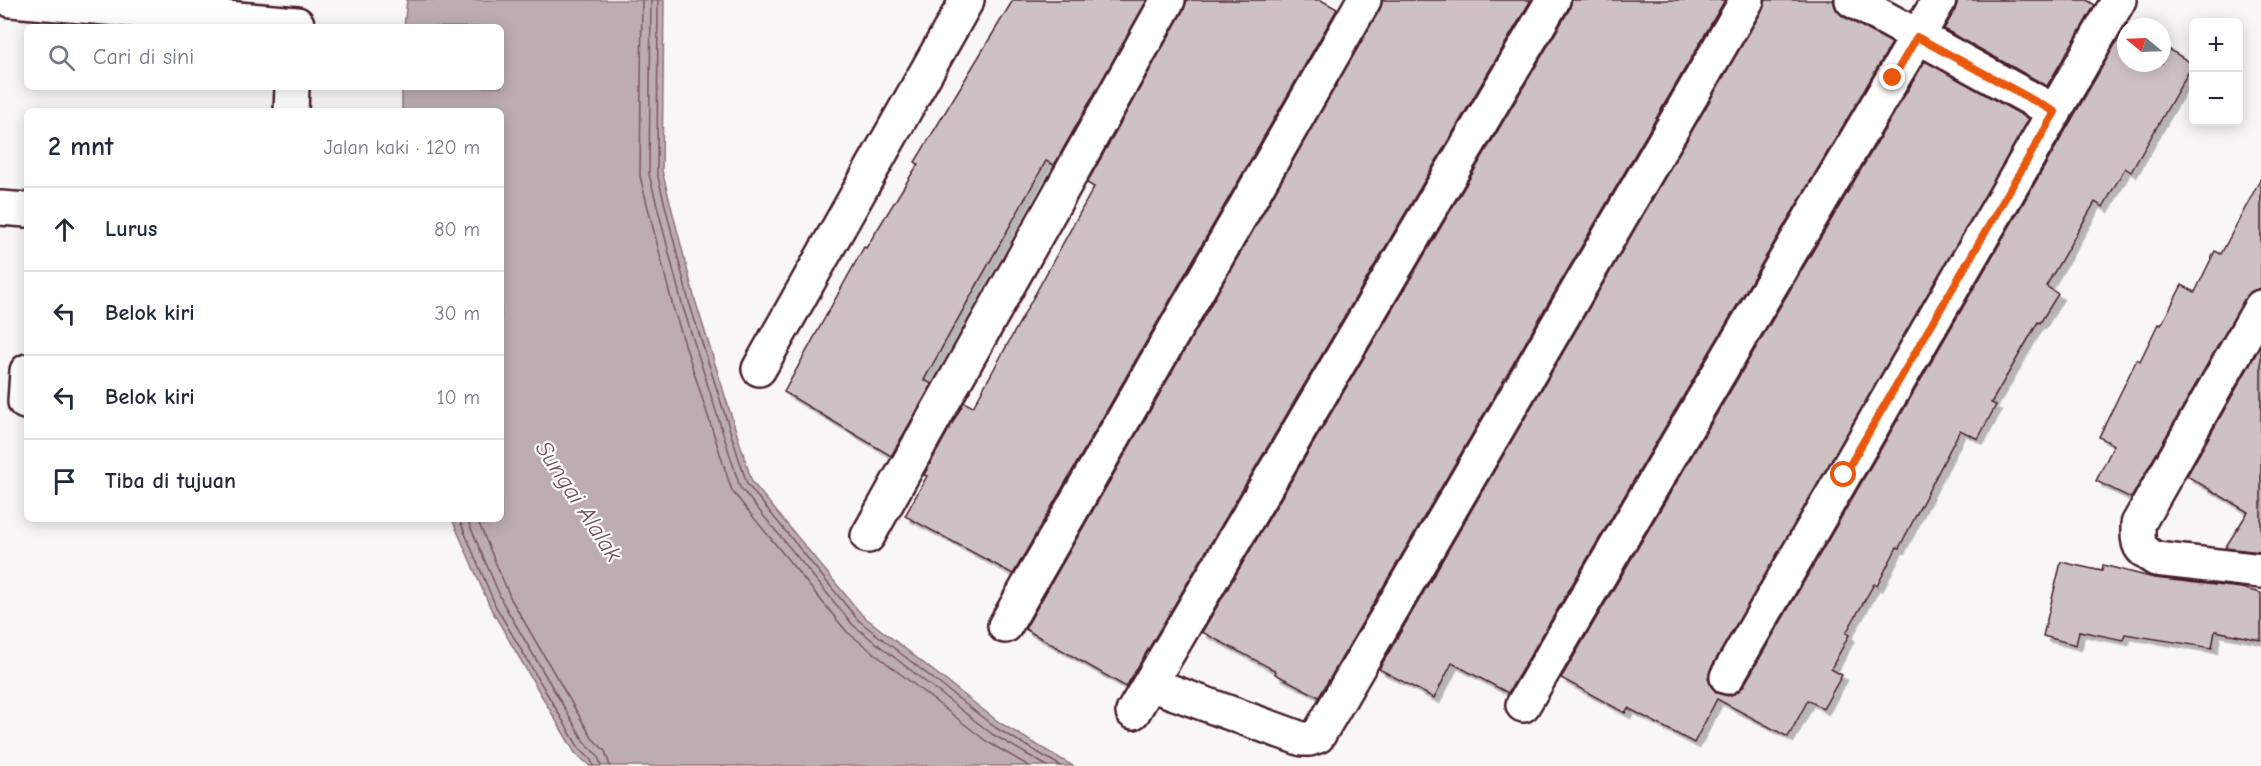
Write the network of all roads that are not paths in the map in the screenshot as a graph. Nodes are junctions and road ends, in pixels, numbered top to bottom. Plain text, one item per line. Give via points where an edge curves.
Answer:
1 (11, 0) edge
2 (967, 0) edge
3 (1168, 0) edge
4 (1364, 0) edge
5 (1553, 0) edge
6 (1747, 0) edge
7 (1852, 0) edge
8 (1939, 0) edge
9 (2119, 0) edge
10 (297, 17) edge
11 (1917, 37) junction
12 (292, 90) edge
13 (291, 108) edge
14 (2055, 112) junction
15 (0, 208) edge
16 (24, 210) edge
17 (2261, 307) edge
18 (759, 369) dead end
19 (868, 536) dead end
20 (2261, 571) edge
21 (1005, 626) dead end
22 (1726, 677) dead end
23 (1150, 684) junction
24 (1523, 705) dead end
25 (1133, 712) dead end

1 - 10 street
2 - 18 street
3 - 19 street
4 - 21 street
5 - 23 street
6 - 23 street via 1318,736 1302,739
7 - 11 street
8 - 11 street
9 - 14 street
11 - 14 street
11 - 24 street
12 - 13 street
14 - 22 street
15 - 16 street
17 - 20 street via 2138,524 2138,545 2156,559
23 - 25 street

